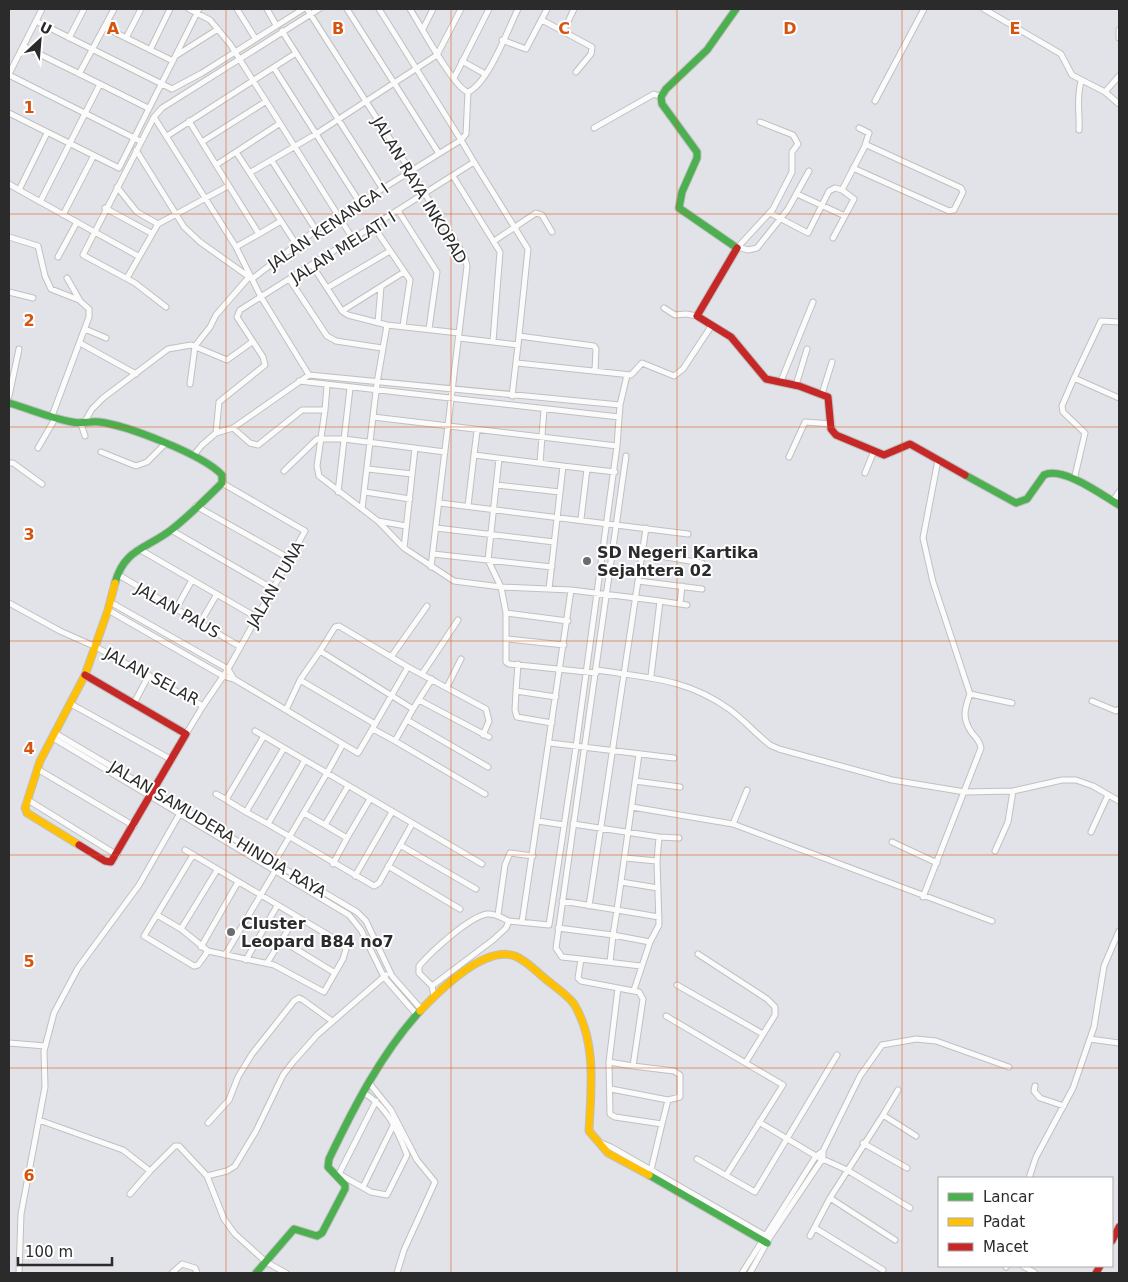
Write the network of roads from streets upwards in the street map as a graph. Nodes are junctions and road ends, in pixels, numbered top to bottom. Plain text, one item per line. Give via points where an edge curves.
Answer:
1 (42, 9) edge
2 (84, 9) edge
3 (114, 9) edge
4 (141, 9) edge
5 (170, 9) edge
6 (189, 9) edge
7 (236, 9) edge
8 (266, 9) edge
9 (319, 9) edge
10 (347, 9) edge
11 (379, 9) edge
12 (410, 9) edge
13 (433, 9) edge
14 (461, 9) edge
15 (489, 9) edge
16 (518, 9) edge
17 (547, 9) edge
18 (574, 9) edge
19 (736, 9) edge
20 (924, 9) edge
21 (984, 9) edge
22 (307, 10) edge
23 (198, 11) edge
24 (542, 20) junction
25 (36, 21) junction
26 (276, 25) junction
27 (104, 27) junction
28 (218, 29) junction
29 (423, 29) junction
30 (1119, 30) edge
31 (282, 31) junction
32 (563, 32) junction
33 (69, 38) junction
34 (126, 38) junction
35 (255, 38) junction
36 (1119, 38) edge
37 (502, 40) junction
38 (23, 46) junction
39 (92, 50) junction
40 (150, 50) junction
41 (235, 52) junction
42 (296, 53) junction
43 (437, 55) junction
44 (238, 58) junction
45 (174, 59) junction
46 (462, 62) junction
47 (12, 64) edge
48 (274, 68) junction
49 (417, 68) junction
50 (576, 72) dead end
51 (79, 74) junction
52 (485, 74) junction
53 (9, 75) edge
54 (1119, 76) edge
55 (454, 78) junction
56 (1081, 81) junction
57 (253, 82) junction
58 (394, 83) junction
59 (100, 84) junction
60 (160, 85) junction
61 (468, 92) junction
62 (1105, 92) junction
63 (661, 97) junction
64 (366, 100) junction
65 (875, 101) dead end
66 (265, 102) junction
67 (1119, 104) edge
68 (148, 108) junction
69 (9, 113) edge
70 (85, 114) junction
71 (154, 117) junction
72 (338, 120) junction
73 (189, 121) junction
74 (760, 122) dead end
75 (279, 124) junction
76 (594, 128) dead end
77 (859, 128) dead end
78 (1079, 130) dead end
79 (47, 133) junction
80 (316, 134) junction
81 (167, 136) junction
82 (135, 139) junction
83 (461, 140) junction
84 (140, 142) junction
85 (202, 142) junction
86 (70, 145) junction
87 (866, 145) junction
88 (294, 148) junction
89 (136, 150) junction
90 (236, 152) junction
91 (438, 152) junction
92 (93, 157) junction
93 (272, 161) junction
94 (474, 162) junction
95 (216, 165) junction
96 (853, 168) junction
97 (808, 171) dead end
98 (251, 172) junction
99 (410, 172) junction
100 (453, 176) junction
101 (9, 184) edge
102 (228, 186) junction
103 (117, 187) junction
104 (382, 188) junction
105 (19, 190) junction
106 (842, 190) junction
107 (797, 194) junction
108 (424, 195) junction
109 (205, 198) junction
110 (40, 202) junction
111 (360, 203) junction
112 (820, 205) junction
113 (105, 208) junction
114 (398, 212) junction
115 (770, 213) junction
116 (63, 215) junction
117 (176, 216) junction
118 (845, 216) junction
119 (339, 218) junction
120 (781, 220) junction
121 (281, 221) junction
122 (77, 222) junction
123 (158, 224) junction
124 (516, 226) junction
125 (374, 227) junction
126 (316, 230) junction
127 (94, 231) junction
128 (552, 232) dead end
129 (151, 233) junction
130 (259, 234) junction
131 (9, 237) edge
132 (833, 238) dead end
133 (353, 239) junction
134 (494, 240) junction
135 (296, 244) junction
136 (236, 247) junction
137 (738, 247) junction
138 (390, 251) junction
139 (138, 256) junction
140 (58, 257) dead end
141 (312, 265) junction
142 (404, 272) junction
143 (67, 278) dead end
144 (127, 278) junction
145 (251, 278) junction
146 (290, 280) junction
147 (381, 287) junction
148 (326, 288) junction
149 (9, 292) edge
150 (261, 297) junction
151 (33, 298) dead end
152 (79, 300) junction
153 (813, 302) dead end
154 (166, 307) dead end
155 (664, 308) dead end
156 (342, 311) junction
157 (697, 316) junction
158 (1119, 322) edge
159 (378, 323) junction
160 (387, 324) junction
161 (712, 325) junction
162 (403, 326) junction
163 (85, 328) junction
164 (429, 329) junction
165 (459, 335) junction
166 (519, 336) junction
167 (106, 338) dead end
168 (492, 341) junction
169 (252, 342) junction
170 (80, 343) junction
171 (518, 345) junction
172 (195, 346) junction
173 (382, 348) junction
174 (19, 349) dead end
175 (807, 349) dead end
176 (832, 362) dead end
177 (516, 363) junction
178 (595, 370) junction
179 (136, 374) junction
180 (309, 375) junction
181 (626, 375) junction
182 (1074, 378) junction
183 (781, 381) junction
184 (299, 382) junction
185 (377, 383) junction
186 (190, 384) dead end
187 (796, 385) junction
188 (327, 386) junction
189 (350, 388) junction
190 (452, 389) junction
191 (377, 391) junction
192 (822, 394) junction
193 (512, 396) junction
194 (451, 398) junction
195 (1119, 398) edge
196 (9, 402) edge
197 (620, 405) junction
198 (544, 409) junction
199 (325, 410) junction
200 (54, 417) junction
201 (374, 417) junction
202 (619, 417) junction
203 (83, 424) junction
204 (832, 424) junction
205 (448, 427) junction
206 (233, 428) junction
207 (477, 431) junction
208 (216, 433) junction
209 (84, 436) dead end
210 (320, 438) junction
211 (541, 438) junction
212 (344, 439) junction
213 (371, 442) junction
214 (164, 444) junction
215 (617, 446) junction
216 (38, 448) dead end
217 (415, 448) junction
218 (874, 451) junction
219 (101, 452) dead end
220 (446, 452) junction
221 (474, 455) junction
222 (194, 456) junction
223 (626, 456) dead end
224 (790, 457) dead end
225 (499, 459) junction
226 (938, 460) junction
227 (9, 463) edge
228 (540, 463) junction
229 (563, 466) junction
230 (368, 469) junction
231 (587, 469) junction
232 (284, 471) dead end
233 (615, 472) junction
234 (865, 473) dead end
235 (412, 474) junction
236 (1074, 480) junction
237 (222, 483) junction
238 (42, 484) dead end
239 (496, 485) junction
240 (338, 492) junction
241 (365, 492) junction
242 (560, 492) junction
243 (1119, 492) edge
244 (410, 499) junction
245 (440, 503) junction
246 (1116, 503) edge
247 (196, 506) junction
248 (468, 506) junction
249 (362, 509) junction
250 (494, 510) junction
251 (556, 516) junction
252 (581, 519) junction
253 (378, 521) junction
254 (608, 522) junction
255 (617, 524) junction
256 (406, 526) junction
257 (436, 528) junction
258 (646, 528) junction
259 (171, 530) junction
260 (688, 534) dead end
261 (490, 535) junction
262 (554, 542) junction
263 (404, 548) junction
264 (138, 549) junction
265 (642, 553) junction
266 (433, 554) junction
267 (290, 559) junction
268 (488, 560) junction
269 (702, 563) dead end
270 (431, 567) junction
271 (552, 567) junction
272 (117, 574) junction
273 (192, 580) junction
274 (638, 581) junction
275 (682, 586) junction
276 (501, 587) junction
277 (273, 589) junction
278 (549, 589) junction
279 (702, 589) dead end
280 (571, 590) junction
281 (217, 594) junction
282 (602, 594) junction
283 (636, 598) junction
284 (660, 601) junction
285 (110, 602) junction
286 (9, 603) edge
287 (680, 604) junction
288 (427, 606) dead end
289 (687, 606) dead end
290 (176, 609) junction
291 (108, 610) junction
292 (506, 613) junction
293 (256, 617) junction
294 (458, 620) dead end
295 (568, 621) junction
296 (200, 623) junction
297 (507, 639) junction
298 (564, 645) junction
299 (96, 646) junction
300 (240, 646) junction
301 (320, 651) junction
302 (391, 657) junction
303 (461, 659) dead end
304 (518, 664) junction
305 (408, 667) junction
306 (228, 669) junction
307 (560, 669) junction
308 (586, 672) junction
309 (595, 672) junction
310 (422, 674) junction
311 (624, 674) junction
312 (149, 675) junction
313 (85, 676) junction
314 (223, 676) junction
315 (651, 676) junction
316 (432, 679) junction
317 (234, 680) junction
318 (300, 680) junction
319 (447, 687) junction
320 (516, 691) junction
321 (970, 694) junction
322 (391, 696) junction
323 (556, 697) junction
324 (419, 700) junction
325 (1092, 701) dead end
326 (134, 703) junction
327 (1012, 703) dead end
328 (71, 704) junction
329 (203, 706) junction
330 (413, 709) junction
331 (1119, 709) edge
332 (286, 710) junction
333 (407, 720) junction
334 (552, 723) junction
335 (374, 726) junction
336 (255, 731) dead end
337 (186, 734) junction
338 (54, 736) junction
339 (264, 736) junction
340 (395, 741) junction
341 (550, 743) junction
342 (343, 744) junction
343 (576, 746) junction
344 (584, 747) junction
345 (284, 748) junction
346 (613, 751) junction
347 (639, 754) junction
348 (674, 758) dead end
349 (172, 760) junction
350 (305, 760) junction
351 (488, 768) dead end
352 (39, 770) junction
353 (327, 774) junction
354 (635, 780) junction
355 (348, 786) junction
356 (680, 788) dead end
357 (747, 790) dead end
358 (1013, 790) junction
359 (965, 792) junction
360 (152, 794) junction
361 (216, 794) dead end
362 (485, 794) dead end
363 (1108, 795) junction
364 (370, 799) junction
365 (28, 800) junction
366 (227, 800) junction
367 (1119, 801) edge
368 (632, 807) junction
369 (183, 808) junction
370 (246, 812) junction
371 (392, 812) junction
372 (304, 813) junction
373 (180, 814) junction
374 (193, 814) junction
375 (190, 820) junction
376 (538, 821) junction
377 (268, 824) junction
378 (412, 824) junction
379 (573, 824) junction
380 (732, 824) junction
381 (325, 825) junction
382 (564, 825) junction
383 (134, 826) junction
384 (601, 828) junction
385 (629, 832) junction
386 (1091, 832) dead end
387 (659, 837) junction
388 (290, 838) junction
389 (347, 838) junction
390 (679, 838) dead end
391 (892, 842) dead end
392 (400, 845) junction
393 (185, 850) dead end
394 (995, 851) dead end
395 (193, 854) junction
396 (118, 855) junction
397 (533, 856) junction
398 (625, 858) junction
399 (657, 861) junction
400 (274, 863) junction
401 (937, 863) junction
402 (333, 864) junction
403 (482, 864) dead end
404 (388, 866) junction
405 (217, 870) junction
406 (275, 871) junction
407 (296, 876) junction
408 (355, 876) junction
409 (238, 882) junction
410 (292, 882) junction
411 (621, 882) junction
412 (658, 888) junction
413 (476, 889) dead end
414 (261, 896) junction
415 (923, 896) junction
416 (562, 901) junction
417 (277, 906) junction
418 (589, 906) junction
419 (460, 909) dead end
420 (617, 910) junction
421 (157, 915) junction
422 (498, 916) junction
423 (296, 917) junction
424 (659, 917) junction
425 (509, 921) junction
426 (992, 921) dead end
427 (522, 922) junction
428 (558, 928) junction
429 (181, 929) junction
430 (1119, 931) edge
431 (613, 935) junction
432 (281, 940) junction
433 (650, 942) junction
434 (201, 947) junction
435 (208, 952) junction
436 (698, 954) dead end
437 (225, 955) junction
438 (581, 959) junction
439 (246, 960) junction
440 (610, 962) junction
441 (267, 963) junction
442 (641, 966) junction
443 (335, 972) junction
444 (390, 972) junction
445 (384, 977) junction
446 (677, 985) dead end
447 (432, 986) junction
448 (618, 988) junction
449 (634, 990) junction
450 (434, 996) junction
451 (418, 1011) junction
452 (666, 1016) dead end
453 (332, 1021) junction
454 (763, 1034) junction
455 (1090, 1039) junction
456 (9, 1043) edge
457 (1119, 1043) edge
458 (45, 1046) junction
459 (837, 1055) dead end
460 (609, 1062) junction
461 (746, 1062) junction
462 (634, 1066) junction
463 (1008, 1067) dead end
464 (370, 1084) junction
465 (1035, 1086) dead end
466 (611, 1089) junction
467 (898, 1090) dead end
468 (363, 1092) junction
469 (668, 1100) junction
470 (376, 1101) junction
471 (1064, 1106) junction
472 (883, 1115) junction
473 (39, 1120) junction
474 (758, 1122) junction
475 (208, 1123) dead end
476 (394, 1124) junction
477 (662, 1124) junction
478 (916, 1136) dead end
479 (788, 1138) junction
480 (599, 1142) junction
481 (863, 1143) junction
482 (823, 1151) junction
483 (816, 1156) junction
484 (823, 1158) junction
485 (697, 1159) dead end
486 (907, 1168) dead end
487 (651, 1170) junction
488 (847, 1170) junction
489 (150, 1171) junction
490 (727, 1174) junction
491 (207, 1176) junction
492 (1029, 1177) edge
493 (363, 1187) junction
494 (130, 1194) dead end
495 (830, 1198) junction
496 (910, 1208) dead end
497 (1119, 1227) edge
498 (815, 1228) junction
499 (810, 1236) dead end
500 (766, 1239) junction
501 (895, 1240) dead end
502 (1113, 1240) edge
503 (266, 1262) junction
504 (883, 1270) dead end
505 (19, 1273) edge
506 (172, 1273) edge
507 (197, 1273) edge
508 (256, 1273) edge
509 (286, 1273) edge
510 (397, 1273) edge
511 (742, 1273) edge
512 (750, 1273) edge

1 - 25 street
2 - 33 street
3 - 27 street
4 - 34 street
5 - 40 street
6 - 23 street
7 - 35 street
8 - 26 street
9 - 22 street
10 - 58 street
11 - 49 street
12 - 29 street
13 - 29 street
14 - 43 street
15 - 46 street
16 - 37 street
17 - 24 street
18 - 32 street
19 - 63 street via 707,50
20 - 65 street
21 - 56 street via 1061,54 1072,75
22 - 26 street
22 - 31 street
22 - 64 street, JALAN RAYA INKOPAD
23 - 28 street
23 - 45 street
24 - 32 street
24 - 37 street via 526,49
25 - 33 street
25 - 38 street
26 - 35 street
27 - 34 street
27 - 39 street
28 - 41 street
28 - 45 street
29 - 43 street
30 - 36 street
31 - 42 street
31 - 44 street
32 - 50 street via 592,47 591,54
33 - 39 street
34 - 40 street
35 - 41 street
37 - 52 street
38 - 47 street
38 - 51 street
39 - 51 street
39 - 60 street
40 - 45 street
41 - 44 street
41 - 60 street via 178,87
42 - 48 street
42 - 72 street
43 - 49 street
43 - 55 street
44 - 57 street
44 - 71 street via 162,108
45 - 60 street
46 - 52 street
46 - 55 street
47 - 53 street
48 - 57 street
48 - 80 street
49 - 58 street
49 - 83 street
51 - 59 street
52 - 61 street
53 - 70 street
54 - 62 street
55 - 61 street via 461,89
56 - 62 street
56 - 78 street via 1077,100
57 - 66 street
57 - 73 street
58 - 64 street
58 - 91 street
59 - 68 street
59 - 70 street
60 - 68 street
61 - 83 street via 466,134
62 - 67 street
63 - 76 street via 654,94
63 - 137 street via 662,104 697,152 679,208
64 - 72 street
64 - 99 street, JALAN RAYA INKOPAD
66 - 75 street
66 - 85 street
68 - 82 street
69 - 79 street
70 - 82 street
70 - 86 street
71 - 81 street
71 - 84 street
72 - 80 street
72 - 104 street
73 - 81 street
73 - 85 street
74 - 115 street via 793,135 798,144 792,152 792,172
75 - 88 street
75 - 90 street
77 - 87 street via 869,133
79 - 86 street
79 - 105 street
80 - 88 street
80 - 111 street
81 - 109 street
82 - 84 street
82 - 92 street via 119,168
83 - 91 street, JALAN KENANGA I
83 - 94 street
84 - 89 street
85 - 95 street
86 - 92 street
86 - 110 street
87 - 96 street
87 - 96 street via 961,188 963,192 954,210
88 - 93 street
88 - 119 street
89 - 103 street
89 - 117 street
90 - 95 street
90 - 98 street
91 - 99 street, JALAN KENANGA I
92 - 116 street
93 - 98 street
93 - 126 street
94 - 100 street, JALAN MELATI I
94 - 124 street
95 - 102 street
96 - 106 street
97 - 107 street
98 - 121 street
99 - 104 street, JALAN KENANGA I
99 - 108 street, JALAN RAYA INKOPAD
100 - 108 street, JALAN MELATI I
100 - 134 street
101 - 105 street
102 - 109 street
102 - 130 street
103 - 113 street
103 - 123 street via 137,212
104 - 111 street, JALAN KENANGA I
105 - 110 street
106 - 112 street via 831,188
106 - 118 street via 854,199
107 - 112 street
107 - 120 street
108 - 114 street, JALAN MELATI I
108 - 165 street, JALAN RAYA INKOPAD via 466,261 468,272
109 - 117 street
109 - 136 street
110 - 116 street
111 - 119 street, JALAN KENANGA I
112 - 118 street
112 - 120 street via 808,233
113 - 127 street
113 - 129 street
114 - 125 street, JALAN MELATI I
114 - 164 street, JALAN RAYA INKOPAD via 437,272
115 - 120 street
115 - 137 street
116 - 122 street
117 - 123 street
117 - 145 street via 194,237
118 - 132 street
119 - 126 street, JALAN KENANGA I
119 - 133 street
120 - 137 street via 754,250
121 - 130 street
121 - 135 street
122 - 127 street
122 - 140 street
123 - 129 street
124 - 128 street via 538,213
124 - 134 street
124 - 166 street via 528,255
125 - 133 street, JALAN MELATI I
125 - 138 street
126 - 135 street, JALAN KENANGA I
127 - 139 street
127 - 144 street via 83,254
129 - 139 street
130 - 136 street
131 - 152 street via 38,246 51,289
133 - 141 street, JALAN MELATI I
134 - 168 street via 501,257
135 - 145 street, JALAN KENANGA I
136 - 145 street
137 - 157 street
138 - 142 street
138 - 148 street
139 - 144 street
141 - 146 street, JALAN MELATI I
141 - 148 street
142 - 147 street
142 - 162 street via 410,280
143 - 152 street
144 - 154 street
145 - 150 street
145 - 172 street via 216,315
146 - 150 street, JALAN MELATI I
146 - 173 street via 327,336 336,341
147 - 156 street
147 - 159 street
148 - 156 street
149 - 151 street
150 - 169 street via 240,310 237,316
150 - 180 street
152 - 163 street via 89,309
153 - 183 street
155 - 157 street via 675,316
156 - 159 street
157 - 161 street
158 - 182 street via 1101,321
159 - 160 street
160 - 162 street
160 - 173 street
161 - 181 street via 677,375 642,363 634,374
161 - 183 street via 736,342 763,376 774,382
162 - 164 street
163 - 167 street
163 - 170 street
164 - 165 street
165 - 168 street
165 - 190 street, JALAN RAYA INKOPAD
166 - 171 street
166 - 178 street via 594,346
168 - 171 street
169 - 172 street via 227,360
169 - 208 street via 265,364 219,402
170 - 179 street
170 - 200 street
171 - 177 street
172 - 179 street via 181,345 168,349
172 - 186 street
173 - 185 street
174 - 196 street
175 - 187 street
176 - 192 street
177 - 178 street
177 - 193 street
178 - 181 street
179 - 203 street via 99,401
180 - 184 street
180 - 185 street
181 - 197 street
182 - 195 street
182 - 236 street via 1062,409 1085,433
183 - 187 street
184 - 188 street
184 - 206 street
185 - 190 street
185 - 191 street
187 - 192 street
188 - 189 street
188 - 199 street
189 - 191 street
189 - 212 street
190 - 193 street
190 - 194 street, JALAN RAYA INKOPAD
191 - 194 street
191 - 201 street
192 - 204 street via 828,397
193 - 197 street
194 - 198 street
194 - 205 street, JALAN RAYA INKOPAD
196 - 200 street
197 - 202 street
198 - 202 street
198 - 211 street
199 - 206 street via 302,410 258,445 250,443
199 - 210 street
200 - 203 street
200 - 216 street
201 - 205 street
201 - 213 street
202 - 215 street
203 - 209 street
203 - 214 street via 102,422
204 - 218 street via 831,429 836,435
204 - 224 street via 805,422
205 - 207 street
205 - 220 street, JALAN RAYA INKOPAD
206 - 208 street
207 - 211 street
207 - 221 street
208 - 222 street
210 - 212 street
210 - 232 street via 313,440
210 - 240 street via 317,472
211 - 215 street
211 - 228 street
212 - 213 street
212 - 240 street
213 - 217 street
213 - 230 street
214 - 219 street via 147,462 136,466
214 - 222 street
215 - 233 street
217 - 220 street
217 - 235 street
218 - 226 street via 890,455 907,444
218 - 234 street
220 - 245 street, JALAN RAYA INKOPAD
221 - 225 street
221 - 248 street
222 - 237 street via 221,471
223 - 255 street
225 - 228 street
225 - 239 street
226 - 236 street via 1016,503 1026,500 1049,473
226 - 321 street via 923,538 933,582
227 - 238 street
228 - 229 street
229 - 231 street
229 - 242 street
230 - 235 street
230 - 241 street
231 - 233 street
231 - 252 street
233 - 254 street
235 - 244 street
236 - 246 street
237 - 247 street
237 - 267 street, JALAN TUNA via 304,529 303,538
239 - 242 street
239 - 250 street
240 - 249 street
241 - 244 street
241 - 249 street
242 - 251 street
243 - 246 street
244 - 256 street
245 - 248 street
245 - 257 street, JALAN RAYA INKOPAD
247 - 259 street
247 - 267 street
248 - 250 street
249 - 253 street
250 - 251 street
250 - 261 street
251 - 252 street
251 - 262 street
252 - 254 street
253 - 256 street
253 - 263 street
254 - 255 street
254 - 282 street
255 - 258 street
255 - 282 street
256 - 263 street
257 - 261 street
257 - 266 street, JALAN RAYA INKOPAD
258 - 260 street
258 - 265 street
259 - 264 street
259 - 277 street
261 - 262 street
261 - 268 street
262 - 271 street
263 - 270 street
264 - 272 street via 123,561
264 - 273 street
265 - 269 street
265 - 274 street
266 - 268 street
266 - 270 street, JALAN RAYA INKOPAD
267 - 277 street, JALAN TUNA
268 - 271 street
268 - 276 street
270 - 276 street via 458,582
271 - 278 street
272 - 285 street
272 - 290 street, JALAN PAUS
273 - 281 street
273 - 290 street
274 - 275 street
274 - 283 street
275 - 279 street
275 - 287 street
276 - 278 street
276 - 292 street
277 - 293 street, JALAN TUNA
278 - 280 street
280 - 282 street
280 - 295 street
281 - 293 street
281 - 296 street
282 - 283 street
282 - 308 street
282 - 309 street
283 - 284 street
283 - 311 street
284 - 287 street
284 - 315 street
285 - 291 street
285 - 306 street
286 - 299 street, JALAN SELAR via 65,634
287 - 289 street
288 - 302 street
290 - 296 street, JALAN PAUS
291 - 299 street
291 - 314 street
292 - 295 street
292 - 297 street
293 - 300 street, JALAN TUNA
294 - 310 street
295 - 298 street
296 - 300 street, JALAN PAUS
297 - 298 street
297 - 304 street via 506,662
298 - 307 street
299 - 312 street, JALAN SELAR
299 - 313 street
300 - 306 street, JALAN TUNA
301 - 302 street via 337,626
301 - 318 street
301 - 322 street
302 - 305 street
303 - 319 street
304 - 307 street
304 - 320 street
305 - 310 street
305 - 322 street
306 - 314 street, JALAN TUNA
306 - 317 street
307 - 308 street
307 - 323 street
308 - 309 street
308 - 343 street
309 - 311 street
309 - 344 street
310 - 316 street
311 - 315 street
311 - 346 street
312 - 326 street
312 - 329 street, JALAN SELAR
313 - 326 street
313 - 328 street
314 - 317 street
314 - 329 street, JALAN SELAR
315 - 359 street via 681,684 717,702 770,745 785,752 892,780
316 - 319 street
316 - 324 street
317 - 332 street
318 - 332 street
318 - 335 street
319 - 324 street via 482,705 488,712 486,736
320 - 323 street
320 - 334 street via 514,710 517,717
321 - 327 street
321 - 359 street via 964,717 981,748
322 - 330 street
322 - 335 street
323 - 334 street
324 - 330 street
325 - 331 street via 1116,711
326 - 337 street
328 - 338 street
328 - 349 street
329 - 337 street
330 - 333 street
332 - 342 street
333 - 340 street
333 - 351 street
334 - 341 street
335 - 340 street
335 - 342 street via 358,753
336 - 339 street
337 - 349 street
338 - 352 street via 40,761
338 - 360 street, JALAN SAMUDERA HINDIA RAYA
339 - 345 street
339 - 366 street
340 - 362 street
341 - 343 street
341 - 376 street
342 - 353 street
343 - 344 street
343 - 382 street
344 - 346 street
344 - 379 street
345 - 350 street
345 - 370 street
346 - 347 street
346 - 384 street
347 - 348 street
347 - 354 street
349 - 360 street
350 - 353 street
350 - 377 street
352 - 365 street
352 - 383 street
353 - 355 street
353 - 372 street
354 - 356 street
354 - 368 street
355 - 364 street
355 - 381 street
357 - 380 street
358 - 359 street
358 - 363 street via 1069,780 1082,782
358 - 394 street via 1008,822
359 - 401 street
360 - 369 street, JALAN SAMUDERA HINDIA RAYA
360 - 373 street, JALAN SAMUDERA HINDIA RAYA
360 - 383 street
361 - 366 street
363 - 367 street
363 - 386 street
364 - 371 street
364 - 389 street
365 - 396 street
365 - 396 street via 27,813 105,861 111,862
366 - 370 street
368 - 380 street
368 - 385 street
369 - 373 street
369 - 374 street, JALAN SAMUDERA HINDIA RAYA
370 - 377 street
371 - 378 street
371 - 408 street
372 - 381 street
372 - 388 street
373 - 375 street, JALAN SAMUDERA HINDIA RAYA
373 - 458 street via 138,884 66,989 54,1013
374 - 375 street
374 - 400 street, JALAN SAMUDERA HINDIA RAYA
375 - 406 street, JALAN SAMUDERA HINDIA RAYA
376 - 382 street
376 - 397 street
377 - 388 street
378 - 392 street
378 - 403 street
379 - 384 street
379 - 416 street
380 - 415 street
381 - 389 street
382 - 427 street via 549,925
383 - 396 street
384 - 385 street
384 - 418 street
385 - 387 street
385 - 398 street
387 - 390 street
387 - 399 street
388 - 400 street
388 - 402 street
389 - 402 street
391 - 401 street
392 - 404 street
392 - 413 street
393 - 395 street
395 - 405 street
395 - 421 street
397 - 422 street via 510,854 505,865
397 - 427 street
398 - 399 street
398 - 411 street
399 - 412 street
400 - 407 street, JALAN SAMUDERA HINDIA RAYA
401 - 415 street
402 - 408 street
404 - 408 street via 374,886
404 - 419 street
405 - 409 street
405 - 429 street
406 - 410 street, JALAN SAMUDERA HINDIA RAYA
406 - 414 street
407 - 410 street
407 - 444 street, JALAN SAMUDERA HINDIA RAYA via 362,916
409 - 414 street
409 - 434 street
410 - 445 street, JALAN SAMUDERA HINDIA RAYA via 354,919
411 - 412 street
411 - 420 street
412 - 424 street
414 - 417 street
414 - 437 street
415 - 426 street
416 - 418 street
416 - 428 street
417 - 423 street
417 - 439 street
418 - 420 street
420 - 424 street
420 - 431 street
421 - 429 street
421 - 435 street via 144,936 148,940 194,966
422 - 425 street
422 - 447 street via 481,916 458,930 421,963 419,973
423 - 432 street
423 - 443 street via 340,942 346,949
424 - 433 street via 659,927
425 - 427 street
425 - 447 street via 493,940
428 - 431 street
428 - 438 street via 556,948 559,956
429 - 434 street
430 - 455 street via 1104,966
431 - 433 street
431 - 440 street
432 - 441 street
432 - 443 street
433 - 442 street
434 - 435 street
435 - 437 street
436 - 454 street via 774,1004 776,1010
437 - 439 street
438 - 440 street
438 - 448 street via 580,981
439 - 441 street
440 - 442 street
441 - 443 street via 324,992
442 - 449 street
444 - 445 street
444 - 451 street, JALAN SAMUDERA HINDIA RAYA
445 - 451 street, JALAN SAMUDERA HINDIA RAYA
445 - 453 street via 349,1010
446 - 454 street
447 - 450 street
448 - 449 street
448 - 460 street
449 - 462 street via 640,992 644,999
450 - 451 street
450 - 480 street via 467,969 502,954 520,958 563,994 573,1003 587,1041 592,1077 588,1124
451 - 464 street via 388,1049
452 - 461 street
453 - 475 street via 303,1000 294,1001 252,1054 229,1100
453 - 491 street via 283,1075 235,1166
454 - 461 street
455 - 457 street
455 - 471 street
456 - 458 street
458 - 473 street
459 - 479 street
460 - 462 street
460 - 466 street
461 - 474 street via 783,1085
462 - 469 street via 679,1073 680,1097
463 - 482 street via 936,1041 882,1045 860,1076
464 - 468 street
464 - 510 street via 391,1110 417,1160 435,1182
465 - 471 street via 1037,1096
466 - 469 street
466 - 477 street via 611,1115
467 - 472 street
468 - 470 street
468 - 503 street via 328,1163 345,1189 322,1233 317,1236 294,1229
469 - 477 street
470 - 476 street
470 - 493 street via 339,1174
471 - 492 street via 1036,1157
472 - 478 street
472 - 481 street
473 - 489 street via 123,1150
473 - 505 street via 20,1214
474 - 479 street
474 - 490 street
476 - 493 street
476 - 493 street via 407,1155 390,1193 382,1196
477 - 487 street
479 - 483 street
479 - 490 street via 755,1192
480 - 487 street
480 - 500 street via 608,1153
481 - 486 street
481 - 488 street
482 - 483 street
482 - 484 street
483 - 484 street
483 - 500 street
484 - 488 street
484 - 500 street
485 - 490 street
487 - 500 street
488 - 495 street
488 - 496 street
489 - 491 street via 177,1145
489 - 494 street
491 - 503 street via 224,1219 235,1234
495 - 498 street
495 - 501 street
497 - 502 street
498 - 499 street
498 - 504 street
500 - 511 street
500 - 512 street
503 - 508 street
503 - 509 street
506 - 507 street via 182,1264 194,1268

